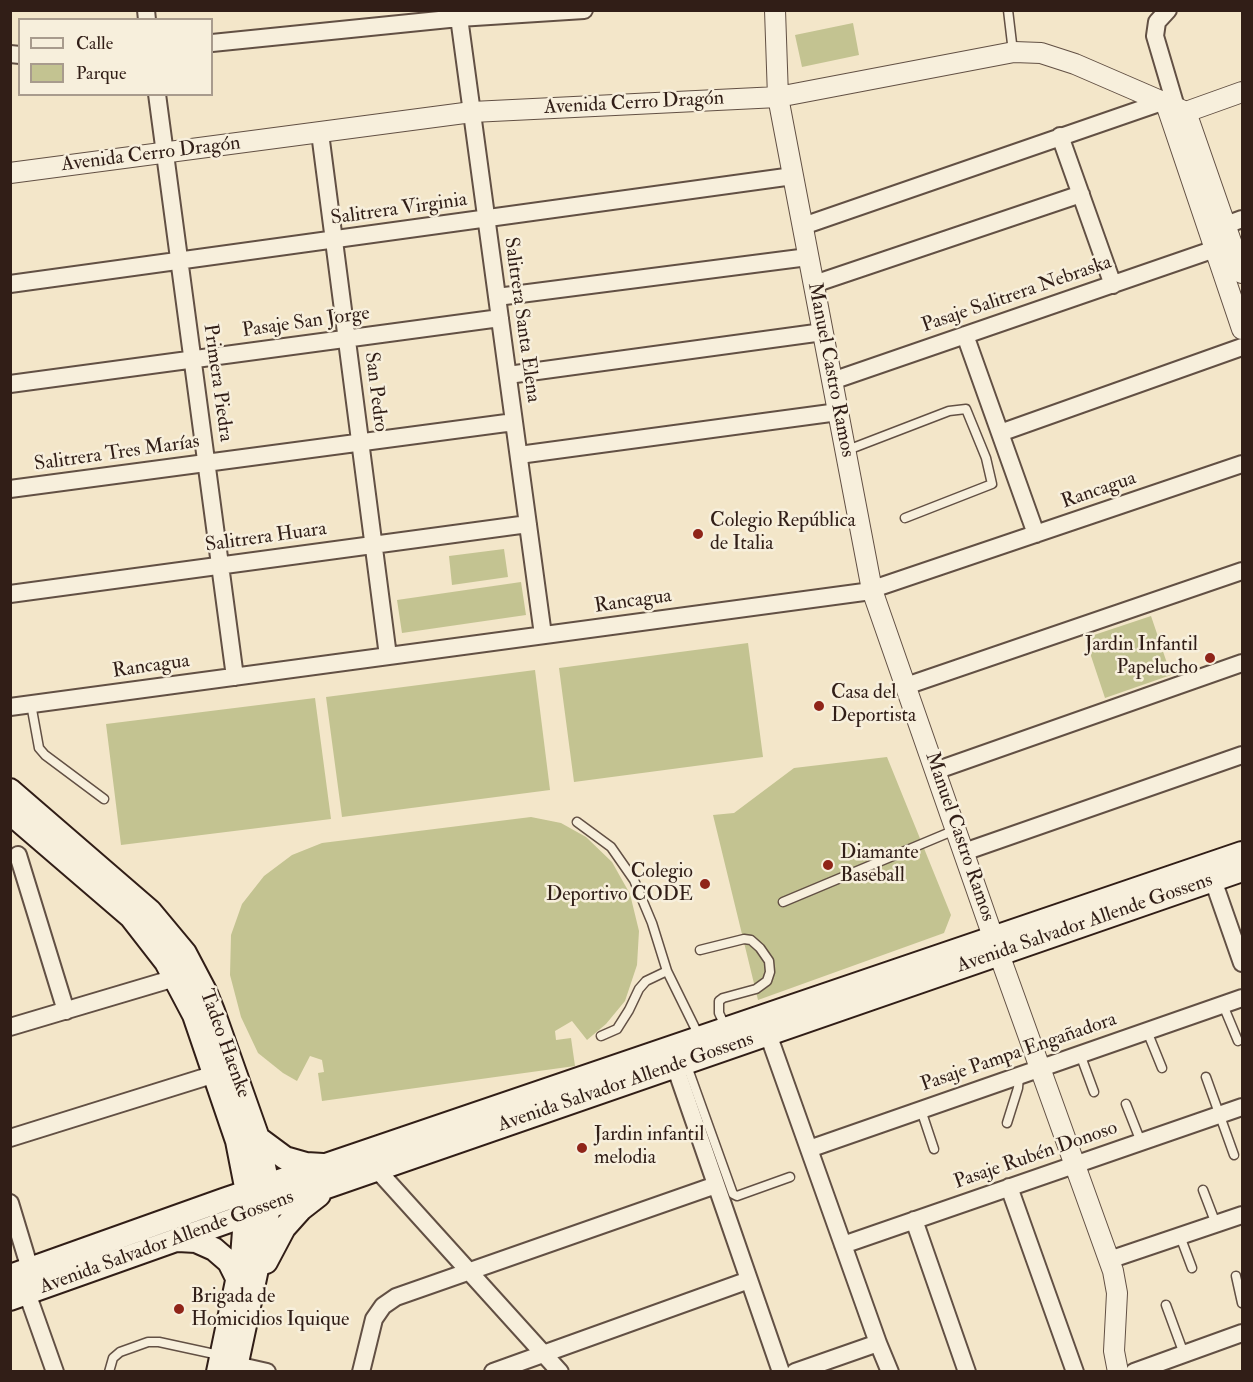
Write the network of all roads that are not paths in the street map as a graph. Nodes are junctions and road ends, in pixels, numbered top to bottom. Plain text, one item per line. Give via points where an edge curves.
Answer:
1 (584, 10) edge
2 (775, 10) edge
3 (1008, 10) edge
4 (1168, 10) edge
5 (459, 14) edge
6 (213, 43) edge
7 (1014, 52) junction
8 (1242, 92) edge
9 (157, 96) edge
10 (778, 97) junction
11 (1176, 107) junction
12 (472, 112) junction
13 (320, 133) junction
14 (1060, 136) junction
15 (165, 154) junction
16 (10, 173) edge
17 (793, 177) junction
18 (1081, 194) junction
19 (486, 219) junction
20 (802, 226) junction
21 (1223, 231) edge
22 (334, 240) junction
23 (808, 257) junction
24 (179, 261) junction
25 (1242, 273) edge
26 (10, 284) edge
27 (814, 284) junction
28 (1113, 285) junction
29 (497, 297) junction
30 (500, 318) junction
31 (1242, 329) edge
32 (823, 333) junction
33 (965, 335) junction
34 (346, 339) junction
35 (1242, 347) edge
36 (192, 360) junction
37 (508, 375) junction
38 (832, 381) junction
39 (10, 384) edge
40 (838, 412) junction
41 (514, 422) junction
42 (1000, 432) junction
43 (360, 442) junction
44 (845, 451) junction
45 (519, 455) junction
46 (206, 463) junction
47 (1242, 464) edge
48 (10, 489) edge
49 (905, 518) dead end
50 (528, 524) junction
51 (1036, 534) junction
52 (373, 545) junction
53 (220, 566) junction
54 (1242, 571) edge
55 (872, 590) junction
56 (10, 594) edge
57 (543, 636) junction
58 (388, 656) junction
59 (1242, 663) edge
60 (235, 677) junction
61 (906, 686) junction
62 (31, 704) junction
63 (10, 707) edge
64 (1242, 755) edge
65 (935, 771) junction
66 (10, 790) edge
67 (104, 799) dead end
68 (12, 816) edge
69 (577, 822) dead end
70 (956, 829) junction
71 (964, 852) junction
72 (1242, 853) edge
73 (18, 855) dead end
74 (1242, 870) edge
75 (1213, 880) junction
76 (783, 902) dead end
77 (996, 946) junction
78 (700, 950) dead end
79 (1242, 963) edge
80 (667, 971) junction
81 (186, 975) junction
82 (1242, 998) edge
83 (1222, 1005) junction
84 (66, 1011) junction
85 (10, 1027) edge
86 (726, 1029) junction
87 (1147, 1031) junction
88 (768, 1034) junction
89 (601, 1036) dead end
90 (700, 1038) junction
91 (1238, 1041) dead end
92 (1080, 1054) junction
93 (681, 1064) junction
94 (1041, 1068) junction
95 (1162, 1068) dead end
96 (215, 1074) junction
97 (1019, 1076) junction
98 (1206, 1077) dead end
99 (1094, 1092) dead end
100 (1126, 1104) dead end
101 (1242, 1107) edge
102 (921, 1110) junction
103 (1219, 1115) junction
104 (1007, 1123) dead end
105 (10, 1138) edge
106 (258, 1138) junction
107 (1141, 1142) junction
108 (809, 1149) junction
109 (934, 1149) dead end
110 (1234, 1155) dead end
111 (370, 1161) junction
112 (1076, 1165) junction
113 (333, 1174) junction
114 (790, 1177) dead end
115 (716, 1185) junction
116 (1009, 1187) junction
117 (1203, 1190) dead end
118 (247, 1192) junction
119 (268, 1196) junction
120 (10, 1203) edge
121 (246, 1215) junction
122 (1242, 1215) edge
123 (914, 1220) junction
124 (1216, 1224) junction
125 (1180, 1236) junction
126 (177, 1240) junction
127 (843, 1245) junction
128 (1109, 1260) junction
129 (1192, 1268) dead end
130 (470, 1272) junction
131 (1236, 1276) dead end
132 (238, 1280) junction
133 (749, 1280) junction
134 (23, 1286) edge
135 (1242, 1303) edge
136 (249, 1305) junction
137 (1166, 1305) dead end
138 (1242, 1333) edge
139 (878, 1343) junction
140 (544, 1354) junction
141 (1184, 1354) junction
142 (228, 1366) edge
143 (55, 1371) edge
144 (109, 1371) edge
145 (267, 1371) edge
146 (361, 1371) edge
147 (493, 1371) edge
148 (560, 1371) edge
149 (781, 1371) edge
150 (795, 1371) edge
151 (890, 1371) edge
152 (967, 1371) edge
153 (1075, 1371) edge
154 (1118, 1371) edge
155 (1134, 1371) edge

1 - 5 street
2 - 10 street, Manuel Castro Ramos
3 - 7 lane
4 - 11 street via 1157,22 1155,36
5 - 6 street
5 - 12 street, Salitrera Santa Elena
7 - 10 street, Avenida Cerro Dragón
7 - 11 street, Avenida Cerro Dragón via 1054,56
8 - 11 street
9 - 15 street, Primera Piedra
10 - 12 street, Avenida Cerro Dragón
10 - 17 street, Manuel Castro Ramos
11 - 14 street
11 - 21 street
12 - 13 street, Avenida Cerro Dragón
12 - 19 street, Salitrera Santa Elena
13 - 15 street, Avenida Cerro Dragón
13 - 22 street, San Pedro
14 - 18 street
14 - 20 street
15 - 16 street, Avenida Cerro Dragón
15 - 24 street, Primera Piedra
17 - 19 street, Salitrera Virginia
17 - 20 street, Manuel Castro Ramos
18 - 27 street
18 - 28 street
19 - 22 street, Salitrera Virginia
19 - 29 street, Salitrera Santa Elena
20 - 23 street, Manuel Castro Ramos
21 - 25 street
21 - 28 street, Pasaje Salitrera Nebraska
21 - 31 street
22 - 24 street, Salitrera Virginia
22 - 34 street, San Pedro
23 - 27 street, Manuel Castro Ramos
23 - 29 street
24 - 26 street, Salitrera Virginia
24 - 36 street, Primera Piedra
27 - 32 street, Manuel Castro Ramos
28 - 33 street, Pasaje Salitrera Nebraska
29 - 30 street, Salitrera Santa Elena
30 - 34 street, Pasaje San Jorge
30 - 37 street, Salitrera Santa Elena
32 - 37 street
32 - 38 street, Manuel Castro Ramos
33 - 38 street, Pasaje Salitrera Nebraska
33 - 42 street
34 - 36 street, Pasaje San Jorge
34 - 43 street, San Pedro
35 - 42 street
36 - 39 street, Pasaje San Jorge
36 - 46 street, Primera Piedra
37 - 41 street, Salitrera Santa Elena
38 - 40 street, Manuel Castro Ramos
40 - 44 street, Manuel Castro Ramos
40 - 45 street
41 - 43 street, Salitrera Tres Marías
41 - 45 street, Salitrera Santa Elena
42 - 51 street
43 - 46 street, Salitrera Tres Marías
43 - 52 street, San Pedro
44 - 49 lane via 949,411 966,409 992,484
44 - 55 street, Manuel Castro Ramos
45 - 50 street, Salitrera Santa Elena
46 - 48 street, Salitrera Tres Marías
46 - 53 street, Primera Piedra
47 - 51 street, Rancagua
50 - 52 street, Salitrera Huara
50 - 57 street, Salitrera Santa Elena
51 - 55 street, Rancagua
52 - 53 street, Salitrera Huara
52 - 58 street, San Pedro
53 - 56 street, Salitrera Huara
53 - 60 street, Primera Piedra
54 - 61 street
55 - 57 street, Rancagua
55 - 61 street, Manuel Castro Ramos
57 - 58 street, Rancagua
58 - 60 street, Rancagua
59 - 65 street
60 - 62 street, Rancagua
61 - 65 street, Manuel Castro Ramos
62 - 63 street, Rancagua
62 - 67 lane via 39,748
64 - 71 street
65 - 70 street, Manuel Castro Ramos
66 - 81 main road, Tadeo Haenke via 150,911 174,939
68 - 81 main road, Tadeo Haenke via 131,917
69 - 80 lane via 611,847 634,880
70 - 71 street, Manuel Castro Ramos
70 - 76 lane
71 - 77 street, Manuel Castro Ramos
72 - 77 main road, Avenida Salvador Allende Gossens
73 - 84 street
74 - 75 main road, Avenida Salvador Allende Gossens
75 - 77 main road, Avenida Salvador Allende Gossens
75 - 79 street
77 - 86 main road, Avenida Salvador Allende Gossens
77 - 88 main road, Avenida Salvador Allende Gossens
77 - 94 street, Manuel Castro Ramos
78 - 86 lane via 751,940 769,961 767,981 756,989 719,1001
80 - 89 lane via 646,981 617,1029
80 - 90 lane
81 - 84 street
81 - 96 main road, Tadeo Haenke via 194,1015
81 - 106 main road, Tadeo Haenke via 213,1011
82 - 83 street, Pasaje Pampa Engañadora
83 - 87 street, Pasaje Pampa Engañadora
83 - 91 lane
84 - 85 street
86 - 90 main road, Avenida Salvador Allende Gossens
87 - 92 street, Pasaje Pampa Engañadora
87 - 95 lane
88 - 93 main road, Avenida Salvador Allende Gossens
88 - 108 street
90 - 111 main road, Avenida Salvador Allende Gossens
92 - 94 street, Pasaje Pampa Engañadora
92 - 99 lane
93 - 111 main road, Avenida Salvador Allende Gossens
93 - 114 lane via 733,1194 737,1196
93 - 115 street
94 - 97 street, Pasaje Pampa Engañadora
94 - 112 street, Manuel Castro Ramos
96 - 105 street
96 - 118 main road, Tadeo Haenke via 237,1141
97 - 102 street, Pasaje Pampa Engañadora
97 - 104 lane
98 - 103 lane
100 - 107 lane
101 - 103 street, Pasaje Rubén Donoso
102 - 108 street, Pasaje Pampa Engañadora
102 - 109 lane
103 - 107 street, Pasaje Rubén Donoso
103 - 110 lane
106 - 113 main road via 285,1158
106 - 119 main road, Tadeo Haenke
107 - 112 street, Pasaje Rubén Donoso
108 - 127 street
111 - 113 main road, Avenida Salvador Allende Gossens
111 - 130 street
112 - 116 street, Pasaje Rubén Donoso
112 - 128 street, Manuel Castro Ramos
113 - 119 main road, Avenida Salvador Allende Gossens
113 - 136 main road via 284,1228
115 - 130 street
115 - 133 street
116 - 123 street, Pasaje Rubén Donoso
116 - 153 street
117 - 124 lane
118 - 119 main road, Avenida Salvador Allende Gossens
118 - 121 main road, Tadeo Haenke
118 - 134 main road, Avenida Salvador Allende Gossens
119 - 121 main road, Avenida Salvador Allende Gossens
119 - 136 main road, Tadeo Haenke
120 - 134 street
121 - 126 main road, Avenida Salvador Allende Gossens
121 - 132 main road, Tadeo Haenke
122 - 124 street
123 - 127 street, Pasaje Rubén Donoso
123 - 152 street
124 - 125 street
125 - 128 street
125 - 129 lane
126 - 132 main road via 196,1241 214,1249 229,1262
126 - 134 main road, Avenida Salvador Allende Gossens
127 - 139 street
128 - 154 street, Manuel Castro Ramos via 1117,1293 1114,1351
130 - 140 street
130 - 146 street via 396,1297 383,1306 371,1326
131 - 135 lane
132 - 142 main road, Tadeo Haenke
133 - 140 street
133 - 149 street
134 - 143 street
136 - 142 main road, Tadeo Haenke
137 - 141 lane
138 - 141 street
139 - 150 street
139 - 151 street
140 - 147 street
140 - 148 street
141 - 155 street
142 - 144 lane via 159,1342 148,1342 120,1352 113,1358
142 - 145 street

